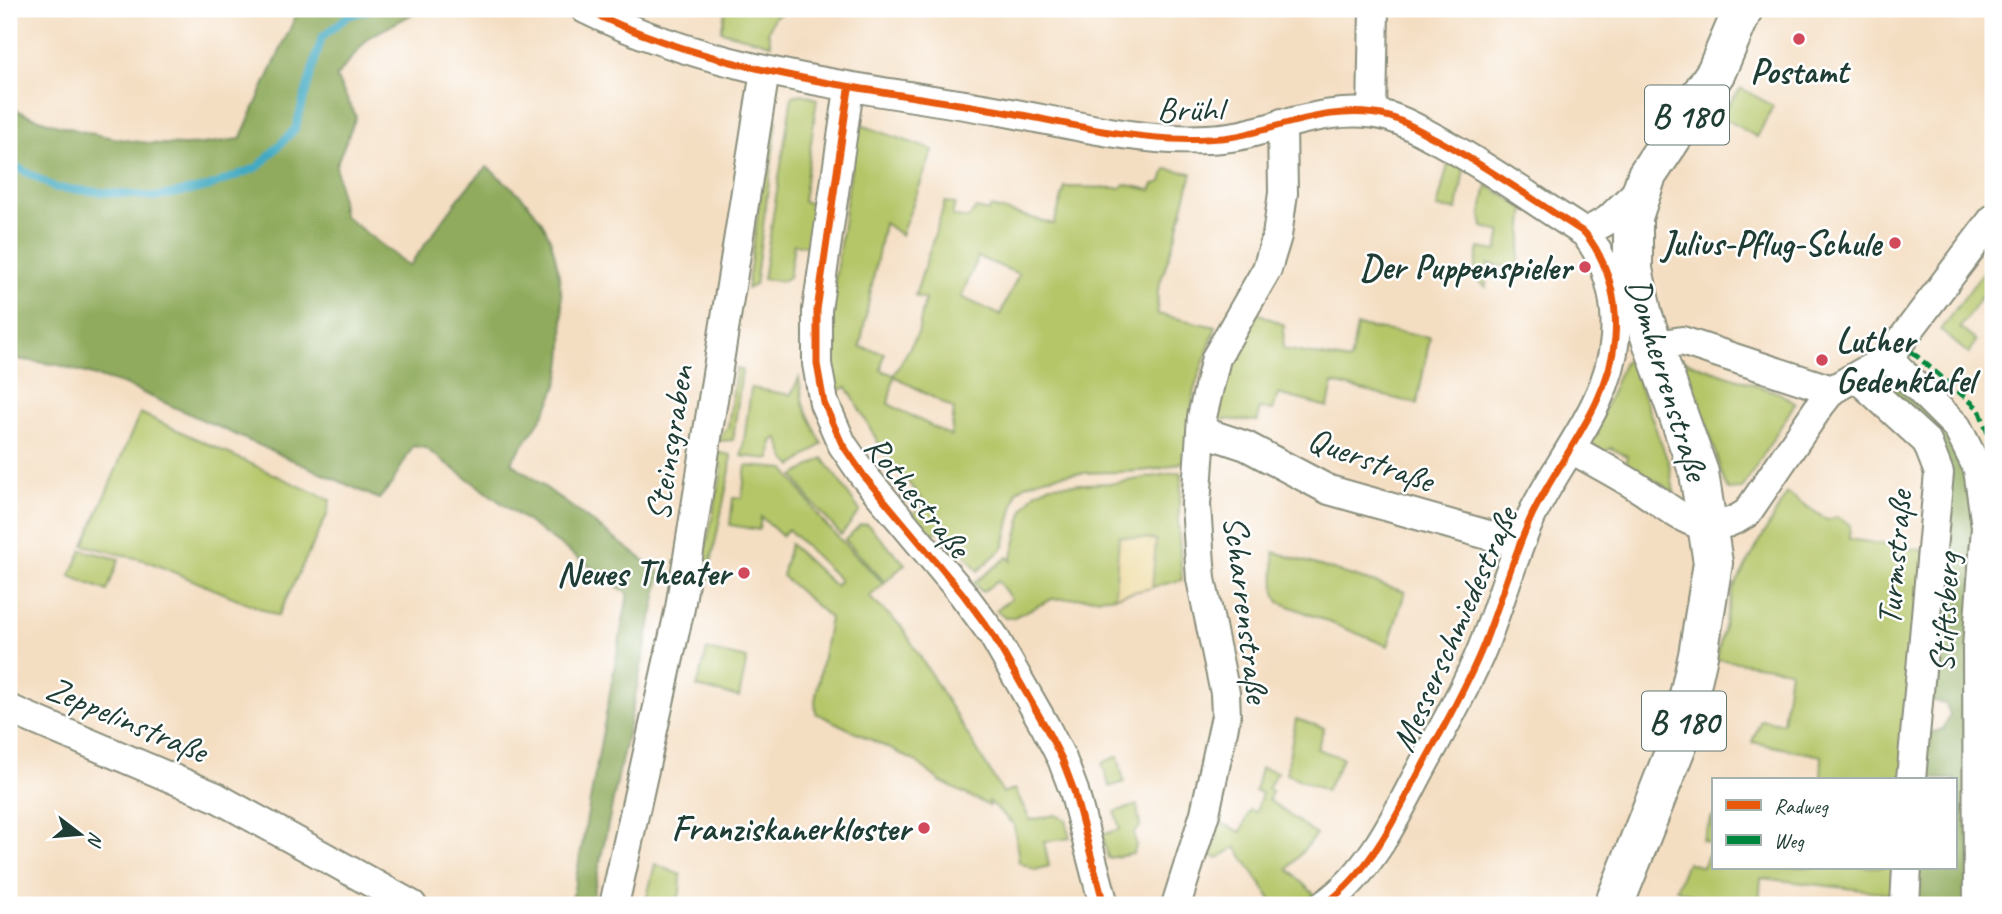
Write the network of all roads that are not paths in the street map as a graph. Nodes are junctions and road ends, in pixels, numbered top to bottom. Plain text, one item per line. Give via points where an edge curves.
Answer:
1 (585, 9) edge
2 (1374, 9) edge
3 (1743, 9) edge
4 (765, 71) junction
5 (849, 89) junction
6 (1372, 113) junction
7 (1282, 123) junction
8 (1640, 189) junction
9 (1993, 219) edge
10 (1585, 233) junction
11 (1651, 346) junction
12 (1888, 358) junction
13 (1856, 377) junction
14 (1832, 390) junction
15 (1201, 431) junction
16 (1572, 449) junction
17 (1709, 527) junction
18 (1520, 544) junction
19 (9, 709) edge
20 (1911, 778) edge
21 (1907, 869) edge
22 (1335, 902) edge
23 (412, 905) edge
24 (614, 905) edge
25 (1104, 905) edge
26 (1176, 905) edge
27 (1614, 905) edge
28 (1905, 905) edge
29 (1978, 905) edge

1 - 4 street, Brühl via 660,39
2 - 6 street
3 - 8 main road, Domherrenstraße / B 180 via 1716,72
4 - 5 street, Brühl
4 - 24 street, Steinsgraben via 680,608
5 - 7 street, Brühl via 1170,139 1249,134
5 - 25 street, Rothestraße via 817,310 817,364 824,403 863,476 993,635 1045,726 1074,792
6 - 7 street, Brühl
6 - 10 street, Brühl via 1411,125 1456,150
7 - 15 street, Scharrenstraße via 1278,236 1267,269 1216,358
8 - 10 street via 1608,220
8 - 11 main road, Domherrenstraße / B 180 via 1633,217 1633,269
9 - 12 street
10 - 16 street, Messerschmiedestraße via 1597,248 1612,289 1615,338 1601,388
11 - 14 street via 1682,341
11 - 17 main road, Domherrenstraße / B 180 via 1699,472
12 - 13 street
12 - 29 street, Stiftsberg via 1957,427 1978,469 1986,527 1977,648
13 - 14 street
13 - 20 street, Turmstraße via 1927,442 1939,473
14 - 17 street via 1747,513 1733,522
15 - 18 street, Querstraße via 1245,446 1329,490
15 - 26 street, Scharrenstraße via 1196,505 1201,579 1226,693 1226,716 1201,827
16 - 17 street via 1681,518
16 - 18 street, Messerschmiedestraße via 1532,514
17 - 27 main road, B 180 via 1710,596 1685,716 1667,775
18 - 22 street, Messerschmiedestraße via 1480,652 1440,734 1396,818
19 - 23 street, Zeppelinstraße via 216,797
21 - 28 street

